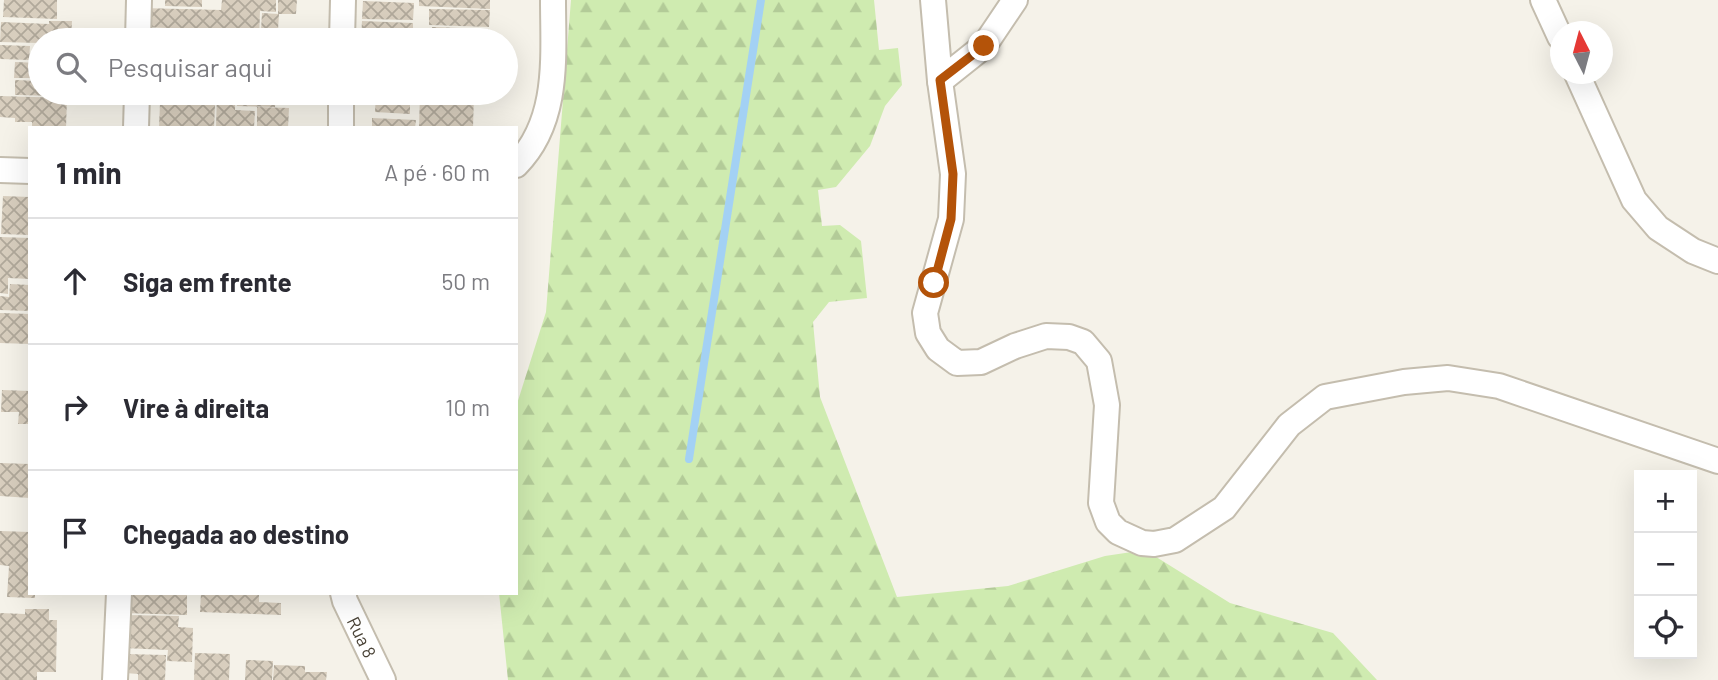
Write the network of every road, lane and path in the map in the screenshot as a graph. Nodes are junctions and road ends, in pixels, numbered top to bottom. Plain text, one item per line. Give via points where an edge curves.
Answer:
1 (139, 0) edge
2 (343, 0) edge
3 (552, 0) edge
4 (933, 0) edge
5 (1015, 0) edge
6 (1544, 0) edge
7 (1553, 21) edge
8 (138, 28) edge
9 (342, 28) edge
10 (940, 80) junction
11 (1582, 84) edge
12 (137, 105) edge
13 (341, 105) edge
14 (136, 126) edge
15 (341, 126) edge
16 (518, 161) edge
17 (0, 170) edge
18 (28, 171) edge
19 (1718, 261) edge
20 (1718, 461) edge
21 (119, 595) edge
22 (344, 595) edge
23 (115, 680) edge
24 (383, 680) edge

1 - 8 street
2 - 9 street
3 - 16 street via 553,86 541,129
4 - 10 street
5 - 10 street via 984,46
6 - 7 street
10 - 20 street via 953,174 951,219 925,313 928,333 938,349 957,363 981,362 1046,336 1083,342 1099,361 1107,405 1101,503 1108,522 1118,532 1154,544 1175,540 1224,508 1289,425 1325,397 1404,382 1448,379 1499,386
11 - 19 street via 1634,200 1658,228
12 - 14 street
13 - 15 street
17 - 18 street
21 - 23 street
22 - 24 street, Rua 8

